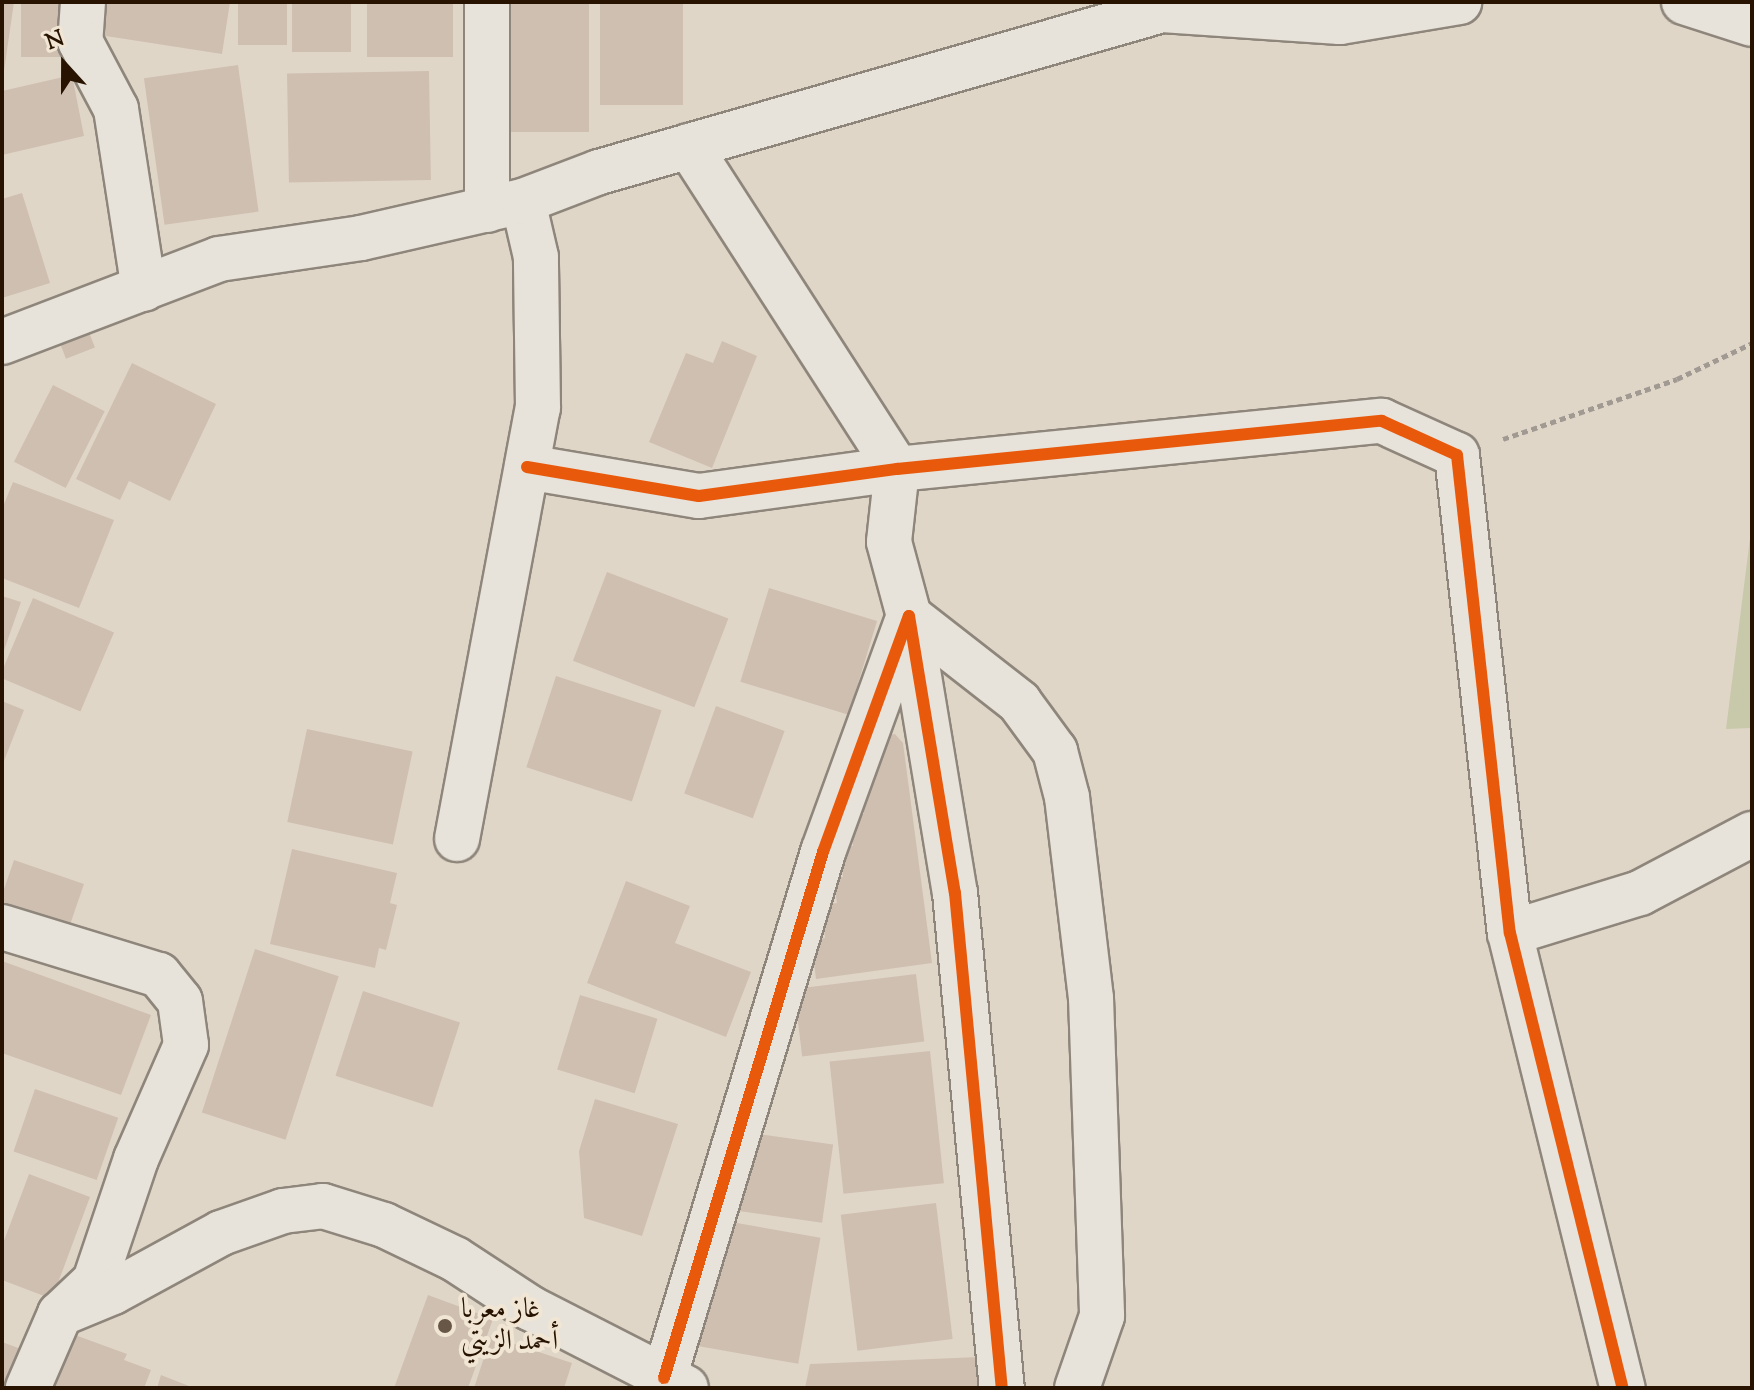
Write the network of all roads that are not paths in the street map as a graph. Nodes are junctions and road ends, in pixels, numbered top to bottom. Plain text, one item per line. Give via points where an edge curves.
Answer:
1 (83, 2) edge
2 (487, 2) edge
3 (1459, 2) edge
4 (1684, 2) edge
5 (1142, 6) edge
6 (1752, 24) edge
7 (689, 146) junction
8 (505, 205) junction
9 (144, 289) junction
10 (2, 342) edge
11 (527, 467) junction
12 (897, 469) junction
13 (909, 616) junction
14 (1752, 834) edge
15 (457, 839) dead end
16 (2, 927) edge
17 (1510, 933) junction
18 (60, 1314) junction
19 (675, 1383) edge
20 (28, 1388) edge
21 (1002, 1388) edge
22 (1077, 1388) edge
23 (1623, 1388) edge

1 - 9 street via 80,41 116,109
2 - 8 street
3 - 5 street via 1340,22
4 - 6 street
5 - 7 street
7 - 8 street
7 - 12 street
8 - 9 street via 361,238 219,259
8 - 11 street via 536,257 538,408
9 - 10 street
11 - 12 street via 699,496
11 - 15 street
12 - 13 street via 889,542
12 - 17 street via 1382,421 1457,455
13 - 19 street via 823,852
13 - 21 street via 955,893
13 - 22 street via 1019,702 1055,751 1067,797 1091,998 1102,1316
14 - 17 street via 1640,893
16 - 18 street via 159,975 180,1001 186,1045 136,1159 95,1281
17 - 23 street
18 - 19 street via 113,1292 221,1233 283,1211 323,1206 384,1225 455,1259 530,1308
18 - 20 street

